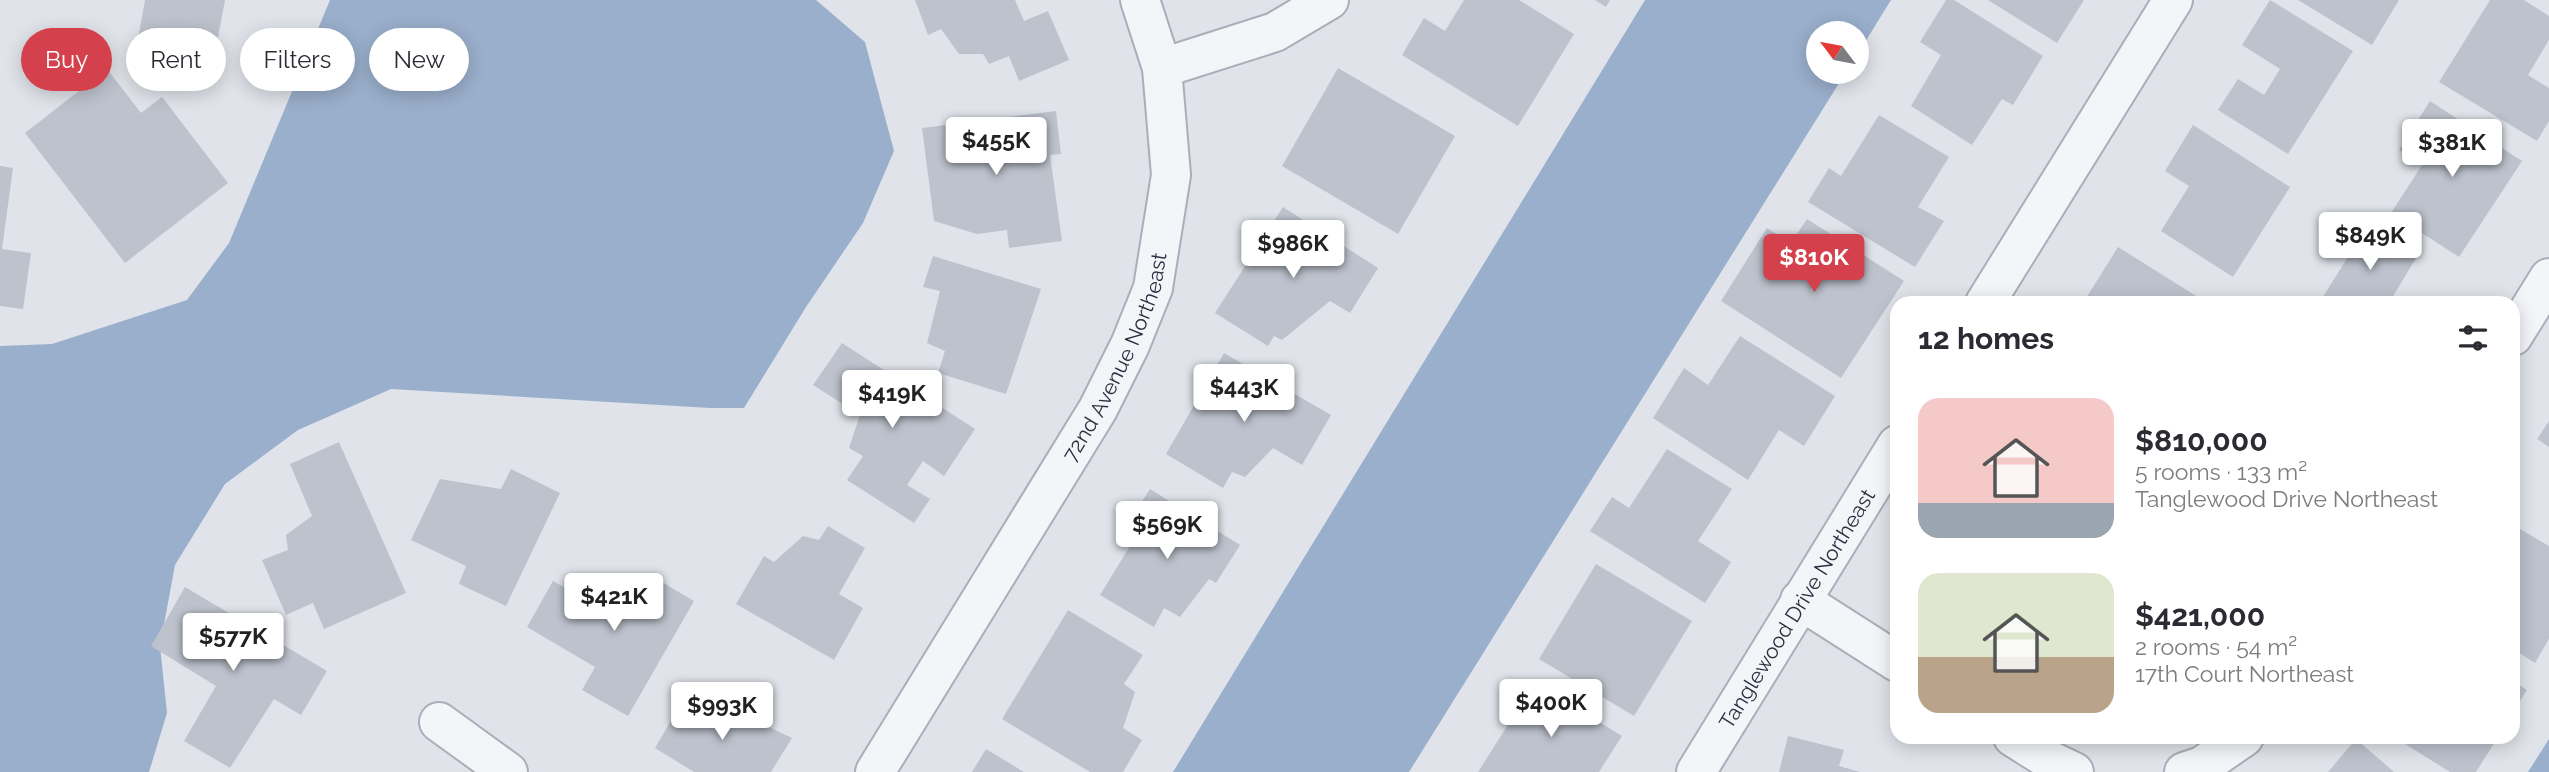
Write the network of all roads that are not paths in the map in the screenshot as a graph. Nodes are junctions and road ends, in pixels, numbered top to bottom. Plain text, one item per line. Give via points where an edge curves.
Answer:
1 (1140, 0) edge
2 (1329, 0) edge
3 (2173, 0) edge
4 (1162, 68) junction
5 (2549, 278) edge
6 (1989, 296) edge
7 (2520, 324) edge
8 (1890, 455) edge
9 (1800, 600) junction
10 (1890, 658) edge
11 (439, 722) dead end
12 (2024, 744) edge
13 (2234, 744) edge
14 (508, 772) edge
15 (875, 772) edge
16 (1696, 772) edge
17 (2074, 772) edge
18 (2184, 772) edge

1 - 4 street, 72nd Avenue Northeast
2 - 4 street via 1276,32
3 - 6 street
4 - 15 street, 72nd Avenue Northeast via 1171,175 1153,288 1130,345 1098,409
5 - 7 street
8 - 9 street, Tanglewood Drive Northeast
9 - 10 street
9 - 16 street, Tanglewood Drive Northeast
11 - 14 street
12 - 17 street
13 - 18 street via 2202,766

